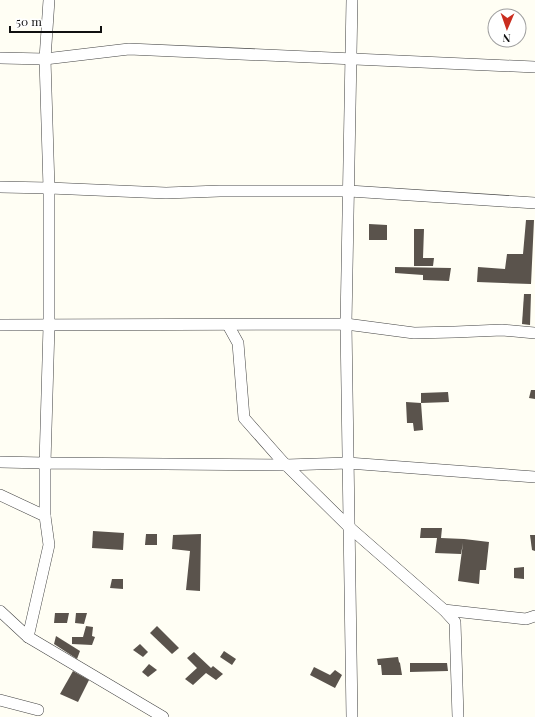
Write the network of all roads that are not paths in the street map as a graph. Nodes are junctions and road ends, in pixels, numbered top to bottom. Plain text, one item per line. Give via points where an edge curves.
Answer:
1 (49, 0) edge
2 (352, 0) edge
3 (0, 58) edge
4 (45, 59) junction
5 (351, 59) junction
6 (535, 68) edge
7 (0, 187) edge
8 (49, 188) junction
9 (349, 191) junction
10 (535, 203) edge
11 (346, 324) junction
12 (0, 325) edge
13 (228, 325) junction
14 (49, 326) junction
15 (535, 333) edge
16 (0, 462) edge
17 (348, 462) junction
18 (45, 463) junction
19 (286, 465) junction
20 (535, 477) edge
21 (0, 495) edge
22 (45, 516) junction
23 (349, 527) junction
24 (444, 610) junction
25 (0, 611) edge
26 (535, 616) edge
27 (28, 637) junction
28 (0, 700) edge
29 (38, 710) dead end
30 (162, 717) edge
31 (352, 717) edge
32 (458, 717) edge

1 - 4 street
2 - 5 street
3 - 4 street
4 - 5 street via 129,50
4 - 8 street
5 - 6 street
5 - 9 street
7 - 8 street
8 - 9 street via 166,193
8 - 14 street
9 - 10 street
9 - 11 street
11 - 13 street
11 - 15 street via 414,333 502,330
11 - 17 street
12 - 14 street
13 - 14 street
13 - 19 street via 238,343 244,418
14 - 18 street
16 - 18 street
17 - 19 street
17 - 20 street
17 - 23 street
18 - 19 street
18 - 22 street
19 - 23 street
21 - 22 street
22 - 27 street via 50,545
23 - 24 street
23 - 31 street
24 - 26 street via 526,619
24 - 32 street via 455,622
25 - 27 street
27 - 30 street
28 - 29 street

